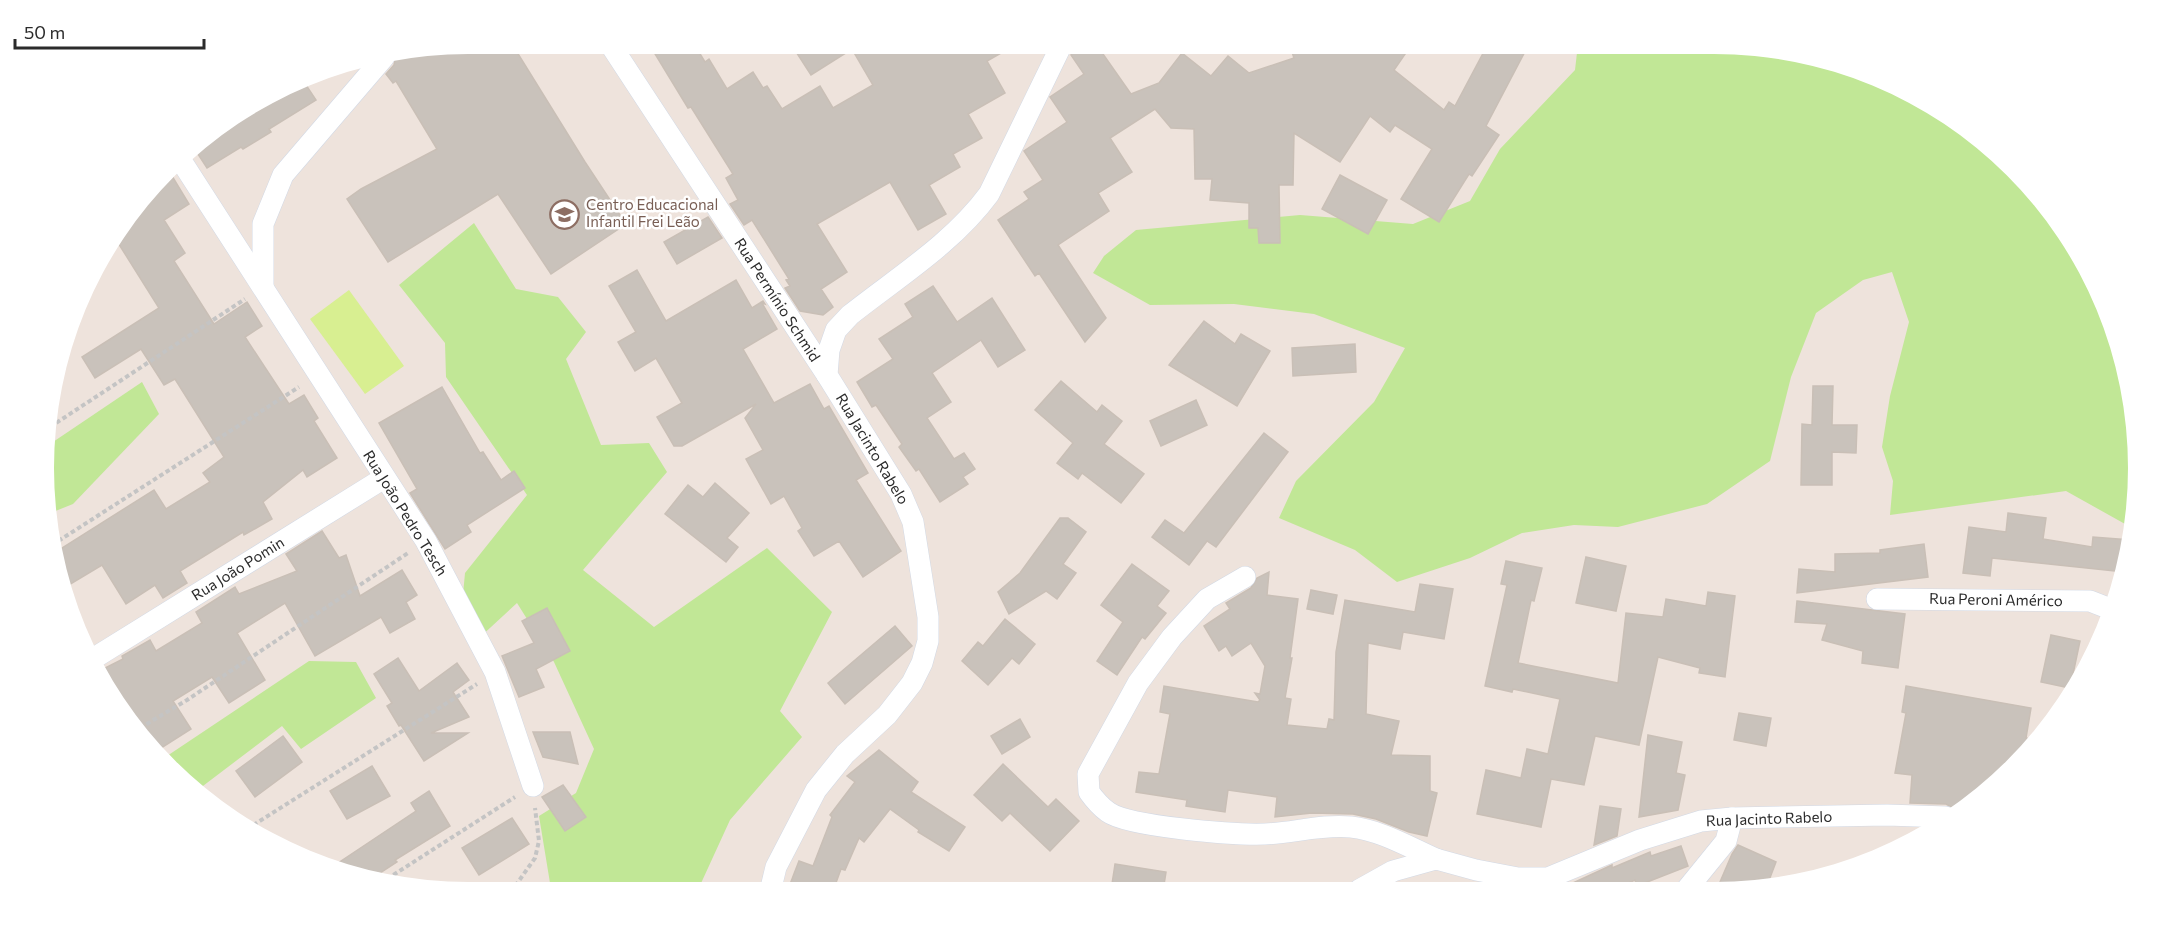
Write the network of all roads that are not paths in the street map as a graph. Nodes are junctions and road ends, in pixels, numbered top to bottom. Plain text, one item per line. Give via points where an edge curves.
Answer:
1 (617, 54) edge
2 (1057, 54) edge
3 (378, 64) edge
4 (185, 166) edge
5 (264, 287) junction
6 (827, 375) junction
7 (384, 478) junction
8 (1245, 577) dead end
9 (1876, 599) dead end
10 (2104, 607) edge
11 (99, 655) edge
12 (533, 786) road end
13 (1937, 817) edge
14 (1732, 818) junction
15 (1436, 859) junction
16 (772, 882) edge
17 (1373, 882) edge
18 (1693, 882) edge

1 - 6 street, Rua Permínio Schmid
2 - 6 street via 989,195 953,234 836,330
3 - 5 street via 283,175 263,224
4 - 5 street, Rua João Pedro Tesch
5 - 7 street, Rua João Pedro Tesch
6 - 16 street, Rua Jacinto Rabelo via 901,494 914,522 928,641 912,683 816,790 776,867
7 - 11 street, Rua João Pomin
7 - 12 street, Rua João Pedro Tesch via 426,541 495,672
8 - 15 street, Rua Jacinto Rabelo via 1207,599 1138,683 1088,774 1089,792 1108,813 1132,821 1202,831 1264,834 1326,827 1367,829
9 - 10 street, Rua Peroni Américo via 2090,602
13 - 14 street, Rua Jacinto Rabelo
14 - 15 street, Rua Jacinto Rabelo via 1701,821 1650,837 1548,878 1518,878
14 - 18 street via 1726,841
15 - 17 street via 1393,871

